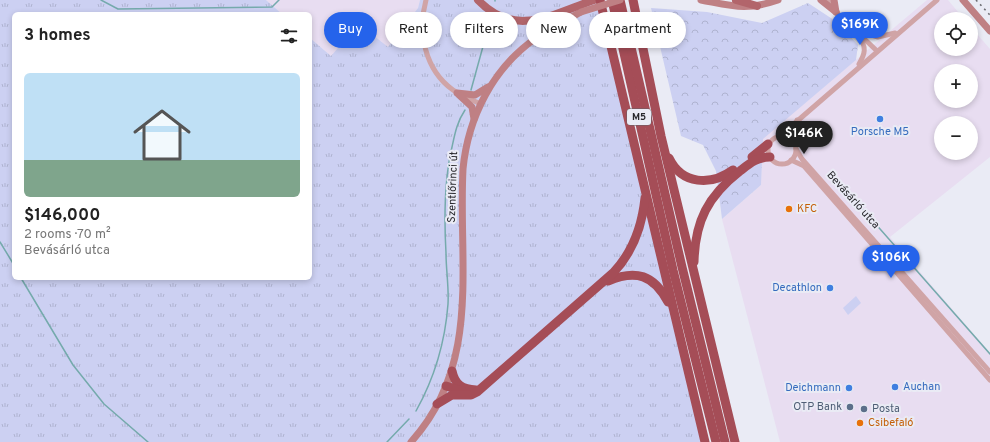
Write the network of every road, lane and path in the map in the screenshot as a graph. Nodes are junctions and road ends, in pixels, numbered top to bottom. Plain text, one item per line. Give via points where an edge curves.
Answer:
1 (426, 0) edge
2 (478, 0) edge
3 (594, 0) edge
4 (612, 0) edge
5 (620, 0) edge
6 (633, 0) edge
7 (701, 0) edge
8 (736, 0) edge
9 (778, 0) edge
10 (821, 0) edge
11 (829, 0) edge
12 (834, 0) edge
13 (937, 0) edge
14 (963, 0) edge
15 (601, 3) edge
16 (757, 6) junction
17 (580, 9) junction
18 (836, 12) junction
19 (855, 30) junction
20 (990, 31) edge
21 (898, 33) junction
22 (877, 51) junction
23 (858, 67) junction
24 (491, 85) junction
25 (457, 93) junction
26 (481, 104) junction
27 (798, 119) junction
28 (473, 121) junction
29 (661, 136) junction
30 (780, 136) junction
31 (792, 140) junction
32 (768, 144) junction
33 (796, 149) junction
34 (770, 157) junction
35 (791, 160) junction
36 (645, 191) junction
37 (603, 283) junction
38 (697, 289) junction
39 (675, 317) junction
40 (452, 371) junction
41 (990, 372) edge
42 (990, 380) edge
43 (446, 386) junction
44 (479, 390) junction
45 (456, 394) junction
46 (437, 404) junction
47 (411, 442) edge
48 (705, 442) edge
49 (716, 442) edge
50 (725, 442) edge
51 (735, 442) edge

1 - 25 street via 422,24 426,53 438,75
2 - 17 main road via 499,15 522,21 548,18
3 - 17 main road
4 - 49 highway, M5 via 673,270
5 - 17 main road, Szentlőrinci út, bridge
5 - 50 highway, M5
6 - 29 highway, M5
7 - 16 main road via 737,7
8 - 16 main road
9 - 16 main road
10 - 18 main road
11 - 18 street
12 - 18 main road
13 - 21 street
14 - 20 main road
15 - 36 highway, M5
17 - 24 main road, Szentlőrinci út via 527,45 508,63
18 - 19 street
19 - 21 street via 878,37
19 - 22 street
19 - 23 street via 865,50
21 - 22 street
22 - 23 street
23 - 27 street
24 - 25 main road via 475,95
24 - 26 main road, Szentlőrinci út
25 - 26 street
25 - 28 main road via 472,107
26 - 28 main road, Szentlőrinci út
27 - 30 street
27 - 31 street
28 - 40 main road, Szentlőrinci út via 465,149 463,169 463,307
29 - 32 highway via 675,169 687,177 703,181 725,176
29 - 38 highway, M5
30 - 31 street via 787,136
30 - 32 street via 773,138
31 - 33 street
32 - 34 street
33 - 35 street
33 - 41 street, Bevásárló utca via 802,159
34 - 35 street via 780,164
34 - 38 highway via 756,159 734,176 717,192 706,208 694,246
35 - 42 street via 804,166
36 - 37 highway via 641,223 634,243 618,268
36 - 39 highway, M5
37 - 39 highway via 631,274 647,278 660,287
37 - 44 highway
38 - 51 highway, M5
39 - 48 highway, M5
40 - 43 main road, Szentlőrinci út
40 - 44 highway via 459,386
43 - 44 highway via 464,392
43 - 45 highway
43 - 46 main road, Szentlőrinci út
44 - 45 highway via 471,394
45 - 46 highway
46 - 47 main road, Szentlőrinci út

